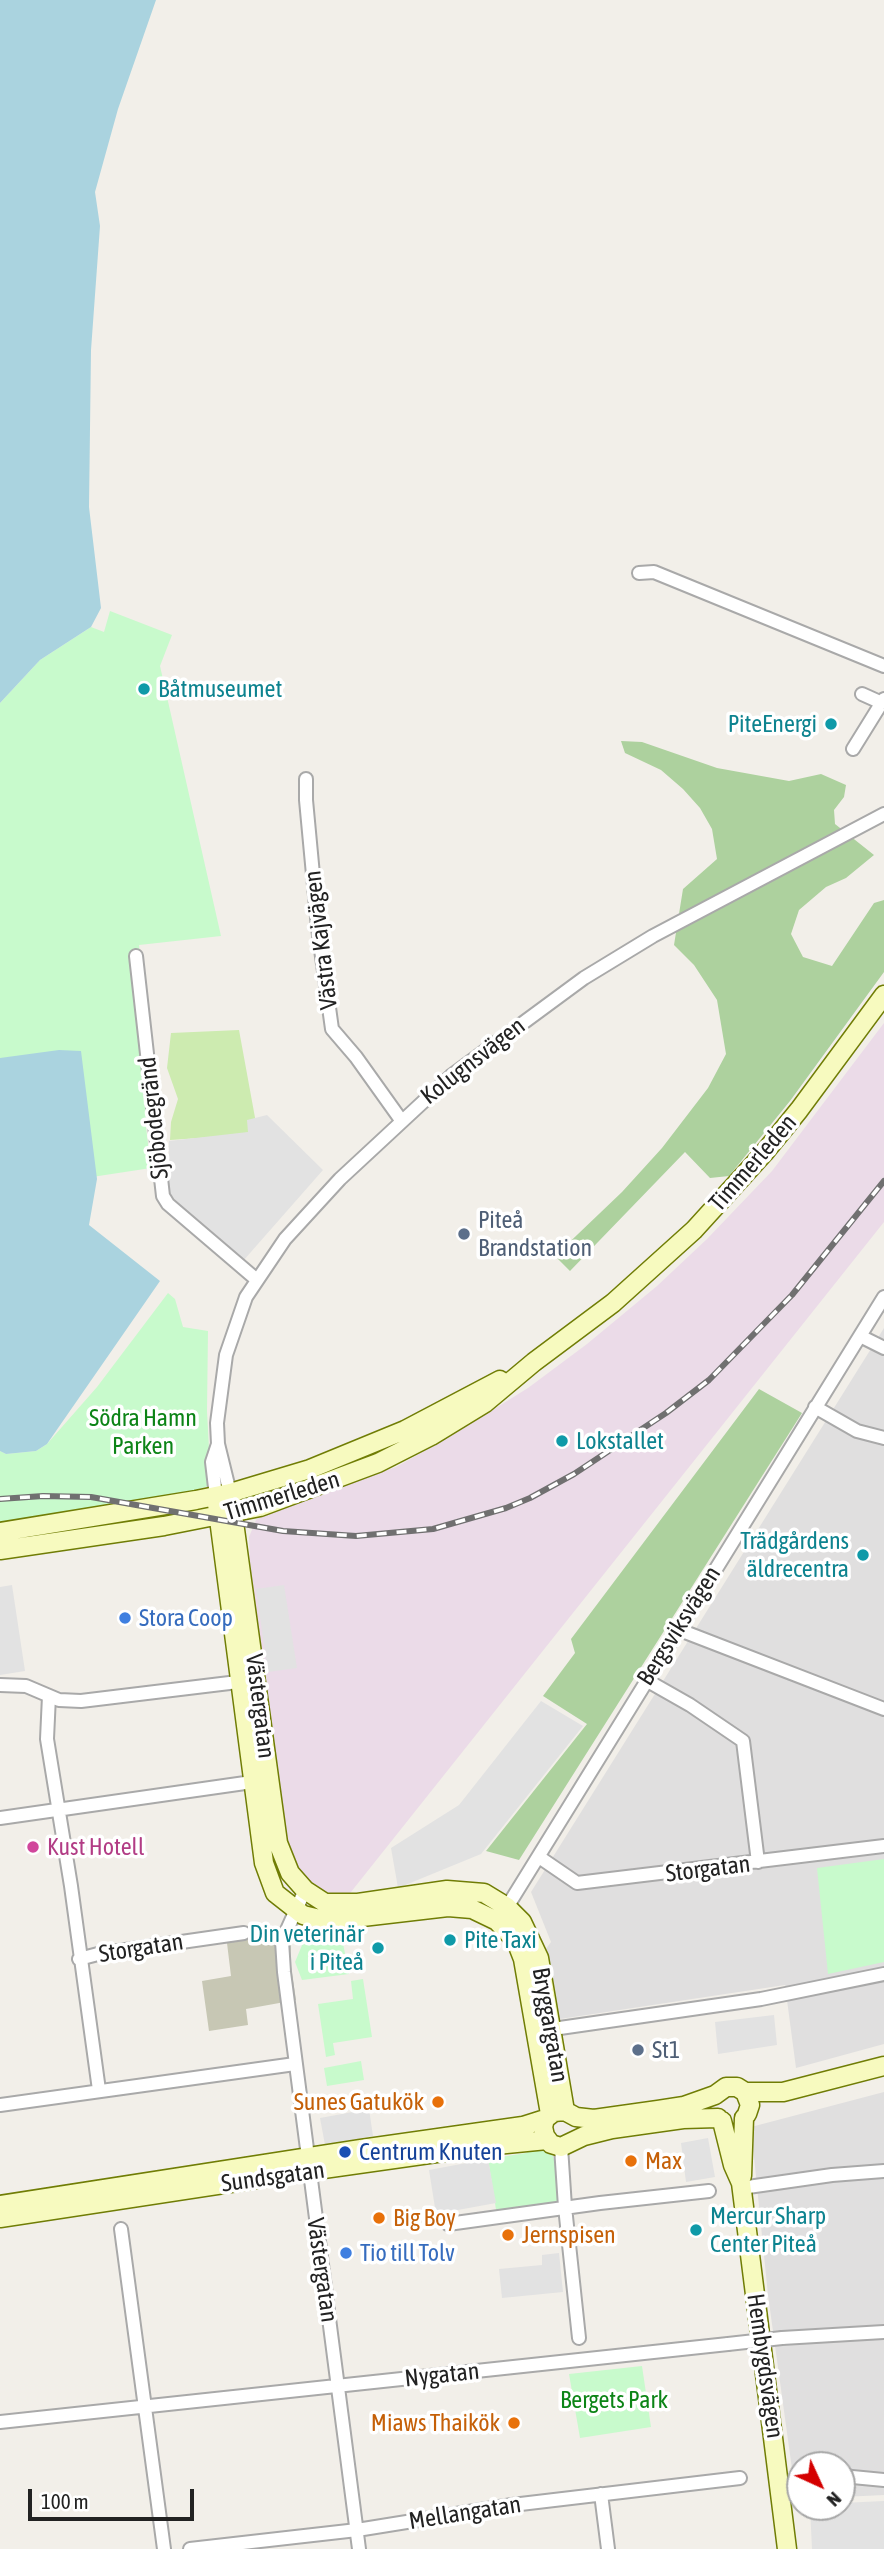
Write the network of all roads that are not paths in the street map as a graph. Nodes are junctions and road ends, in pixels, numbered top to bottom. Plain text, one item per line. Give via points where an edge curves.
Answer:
1 (639, 573) dead end
2 (884, 666) edge
3 (862, 694) dead end
4 (883, 701) edge
5 (853, 748) dead end
6 (306, 779) dead end
7 (884, 814) edge
8 (136, 956) dead end
9 (884, 995) edge
10 (401, 1120) junction
11 (257, 1280) junction
12 (884, 1297) edge
13 (860, 1336) junction
14 (884, 1348) edge
15 (534, 1362) junction
16 (815, 1407) junction
17 (884, 1438) edge
18 (223, 1494) junction
19 (226, 1515) junction
20 (0, 1532) edge
21 (0, 1550) edge
22 (677, 1629) junction
23 (249, 1680) junction
24 (646, 1680) junction
25 (0, 1685) edge
26 (49, 1696) junction
27 (884, 1709) edge
28 (262, 1780) junction
29 (57, 1810) junction
30 (0, 1818) edge
31 (884, 1846) edge
32 (539, 1857) junction
33 (758, 1862) junction
34 (305, 1891) junction
35 (295, 1909) junction
36 (499, 1915) junction
37 (244, 1933) dead end
38 (79, 1959) junction
39 (884, 1974) edge
40 (544, 2030) junction
41 (295, 2064) junction
42 (884, 2066) edge
43 (99, 2090) junction
44 (745, 2092) junction
45 (783, 2092) junction
46 (715, 2095) junction
47 (0, 2105) edge
48 (559, 2115) junction
49 (746, 2116) junction
50 (720, 2119) junction
51 (562, 2142) junction
52 (308, 2165) junction
53 (884, 2171) edge
54 (741, 2185) junction
55 (709, 2191) dead end
56 (0, 2206) edge
57 (565, 2207) junction
58 (0, 2218) edge
59 (448, 2224) dead end
60 (121, 2229) dead end
61 (884, 2332) edge
62 (579, 2337) dead end
63 (338, 2387) junction
64 (145, 2406) junction
65 (0, 2422) edge
66 (856, 2477) edge
67 (740, 2478) dead end
68 (884, 2480) edge
69 (601, 2494) junction
70 (357, 2530) junction
71 (164, 2549) edge
72 (190, 2549) edge
73 (359, 2549) edge
74 (608, 2549) edge
75 (787, 2549) edge

1 - 2 street via 654,572
3 - 4 street
4 - 5 street
6 - 10 street, Västra Kajvägen via 332,1029
7 - 10 street, Kolugnsvägen via 653,936 584,978 466,1064
8 - 11 street, Sjöbodegränd via 163,1196
9 - 15 main road, Timmerleden via 799,1110 694,1230 612,1303
10 - 11 street, Kolugnsvägen via 285,1239
11 - 18 street, Kolugnsvägen via 246,1297 226,1356 217,1423
12 - 13 street, Bergsviksvägen
13 - 14 street
13 - 16 street, Bergsviksvägen
15 - 18 main road, Timmerleden via 363,1449
15 - 19 main road, Timmerleden via 485,1403 378,1463 290,1497
16 - 17 street via 857,1431
16 - 22 street, Bergsviksvägen
18 - 19 main road, Västergatan
18 - 20 main road, Timmerleden
19 - 21 main road, Timmerleden
19 - 23 main road, Västergatan
22 - 24 street, Bergsviksvägen
22 - 27 street
23 - 26 street via 82,1701
23 - 28 main road, Västergatan
24 - 32 street, Bergsviksvägen
24 - 33 street via 743,1741
25 - 26 street via 26,1686
26 - 29 street via 47,1739
28 - 29 street
28 - 34 main road, Västergatan via 278,1843 290,1873
28 - 35 main road, Västergatan via 264,1863 275,1894
29 - 30 street
29 - 38 street
31 - 33 street, Storgatan
32 - 33 street, Storgatan via 577,1883
32 - 36 street, Bergsviksvägen
34 - 35 street, Västergatan
34 - 36 main road via 325,1903 358,1903 468,1890 484,1894
35 - 36 main road via 328,1921 448,1907
35 - 41 street, Västergatan via 282,1941
36 - 40 main road, Bryggargatan via 522,1922 539,1958
37 - 38 street, Storgatan
38 - 43 street
39 - 40 street via 761,1999
40 - 48 main road, Bryggargatan
41 - 43 street
41 - 52 street, Västergatan
42 - 45 main road, Sundsgatan
43 - 47 street
44 - 45 main road, Sundsgatan
44 - 46 main road, Sundsgatan via 726,2087
44 - 49 main road via 750,2105
45 - 49 main road, Sundsgatan
46 - 48 main road, Sundsgatan via 684,2106 594,2119
46 - 50 main road via 713,2104
48 - 51 main road via 544,2132
48 - 51 main road via 580,2129
48 - 52 main road, Sundsgatan via 523,2126
49 - 50 main road, Sundsgatan via 731,2123
49 - 54 main road, Hembygdsvägen
50 - 51 main road, Sundsgatan via 612,2129
50 - 54 main road, Hembygdsvägen
51 - 52 main road, Sundsgatan
51 - 57 street
52 - 56 main road, Sundsgatan
52 - 58 main road, Sundsgatan
52 - 63 street, Västergatan
53 - 54 street
54 - 75 main road, Hembygdsvägen
55 - 57 street
57 - 59 street
57 - 62 street
60 - 64 street
61 - 63 street, Nygatan, bridge via 728,2344
63 - 64 street, Nygatan
63 - 70 street, Västergatan
64 - 65 street, Nygatan
64 - 71 street
66 - 68 street
67 - 69 street, Mellangatan
69 - 70 street, Mellangatan
69 - 74 street
70 - 72 street, Mellangatan
70 - 73 street, Västergatan

